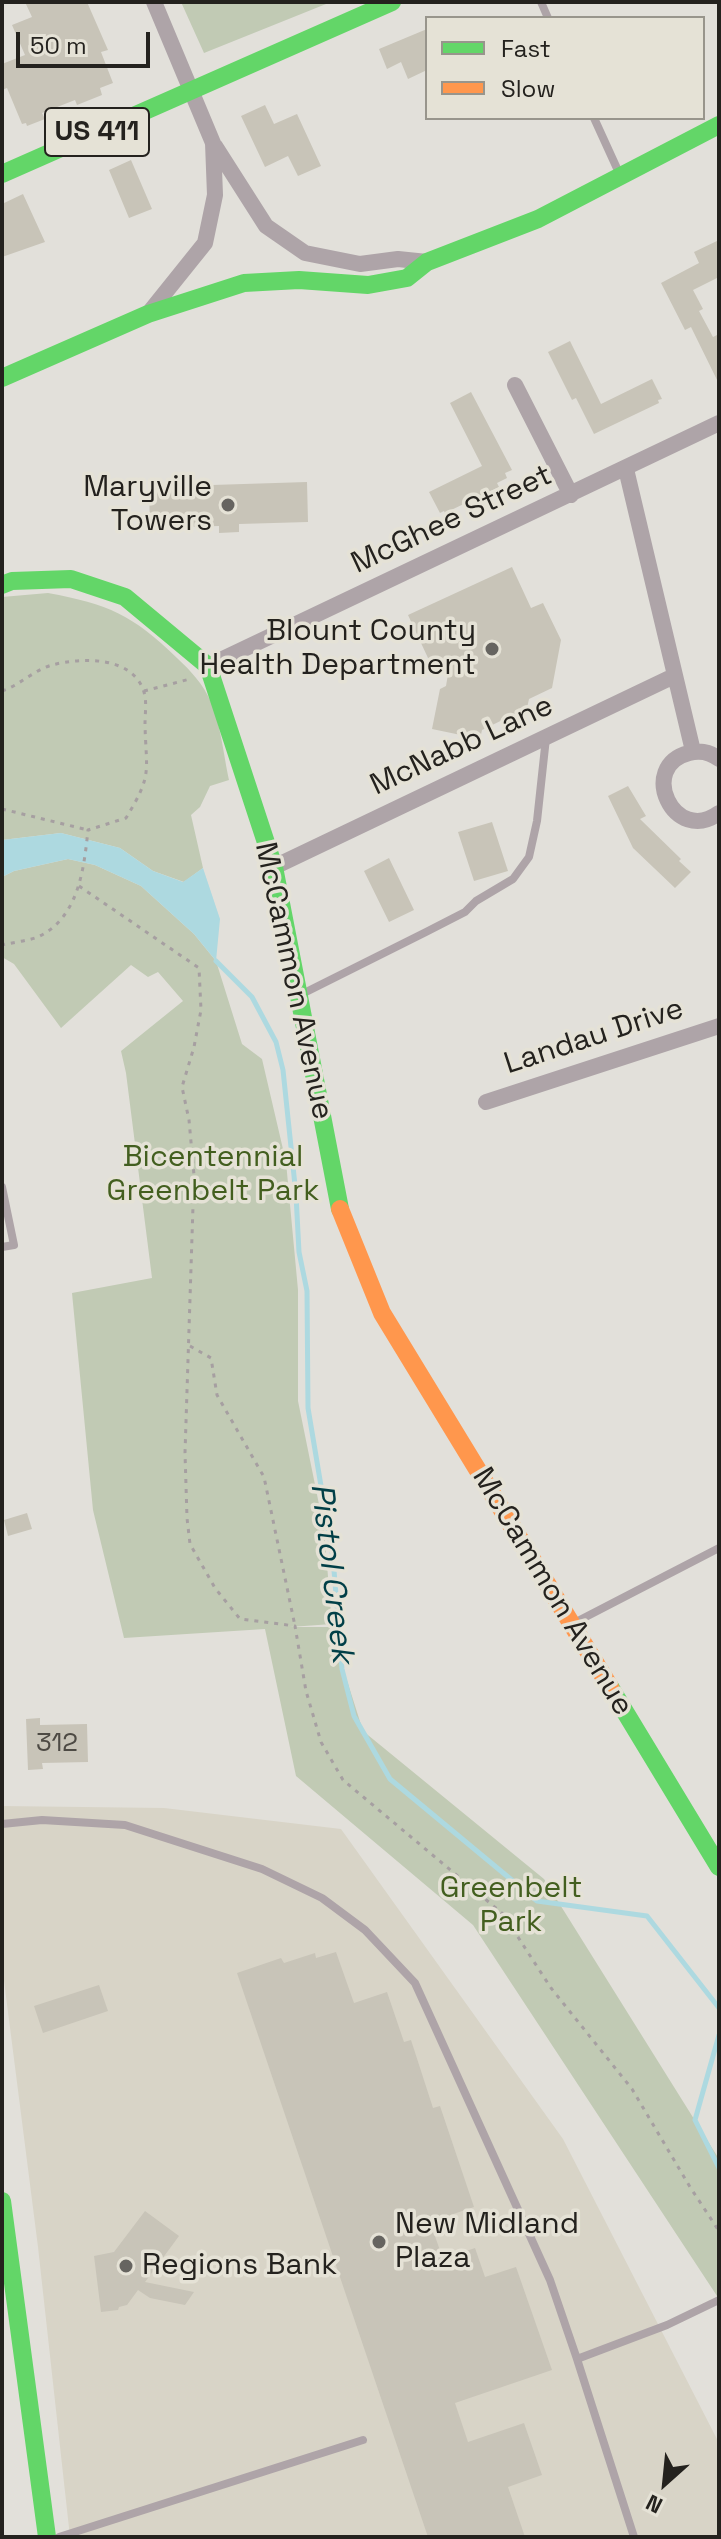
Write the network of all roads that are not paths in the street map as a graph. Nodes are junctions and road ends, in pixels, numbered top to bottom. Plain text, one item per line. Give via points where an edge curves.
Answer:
1 (154, 2) edge
2 (392, 2) edge
3 (191, 91) junction
4 (595, 120) edge
5 (719, 125) edge
6 (213, 143) junction
7 (2, 174) edge
8 (620, 176) junction
9 (427, 262) junction
10 (148, 314) junction
11 (2, 378) edge
12 (515, 385) dead end
13 (719, 423) edge
14 (626, 469) junction
15 (571, 495) junction
16 (2, 585) edge
17 (208, 666) junction
18 (674, 676) junction
19 (546, 738) junction
20 (693, 751) junction
21 (719, 759) edge
22 (719, 813) edge
23 (274, 867) junction
24 (299, 996) junction
25 (719, 1026) edge
26 (486, 1102) dead end
27 (2, 1187) edge
28 (2, 1247) edge
29 (719, 1548) edge
30 (571, 1624) junction
31 (2, 1824) edge
32 (719, 1867) edge
33 (2, 2201) edge
34 (3, 2222) edge
35 (719, 2300) edge
36 (577, 2359) junction
37 (363, 2440) dead end
38 (47, 2537) edge
39 (59, 2537) edge
40 (634, 2537) edge

1 - 3 street
2 - 3 street, US 411
3 - 6 street
3 - 7 street, US 411
4 - 8 lane
5 - 8 street
6 - 9 street via 266,226 305,253 360,264
6 - 10 street via 215,195 205,243
8 - 9 street via 538,219
9 - 10 street via 407,278 368,285 244,283
10 - 11 street
12 - 15 street
13 - 14 street, McGhee Street
14 - 15 street, McGhee Street
14 - 18 street
15 - 17 street, McGhee Street
16 - 17 street via 71,579 125,597
17 - 23 street, McCammon Avenue
18 - 19 street, McNabb Lane
18 - 20 street
19 - 23 street, McNabb Lane
19 - 24 lane via 529,857 513,879 465,912
20 - 21 street
20 - 22 street via 681,755 665,773 665,797 680,816 691,820
23 - 24 street, McCammon Avenue
24 - 30 street, McCammon Avenue via 339,1207 382,1313
25 - 26 street, Landau Drive
27 - 28 lane via 14,1245
29 - 30 lane
30 - 32 street, McCammon Avenue
31 - 36 lane via 42,1820 125,1825 262,1869 322,1898 365,1930 415,1983 550,2280
33 - 34 street
34 - 38 street
35 - 36 lane
36 - 40 lane
37 - 39 lane

